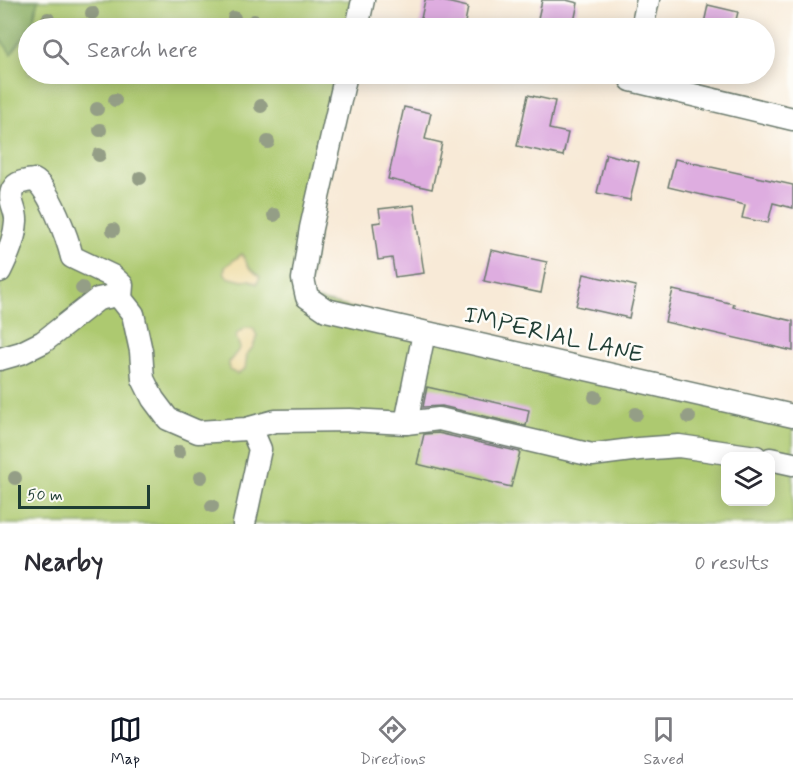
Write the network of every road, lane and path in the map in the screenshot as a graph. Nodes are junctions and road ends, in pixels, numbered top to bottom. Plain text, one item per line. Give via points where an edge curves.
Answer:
1 (363, 0) edge
2 (648, 0) edge
3 (359, 18) edge
4 (644, 18) edge
5 (344, 84) edge
6 (659, 84) edge
7 (793, 119) edge
8 (7, 182) edge
9 (0, 271) edge
10 (121, 298) junction
11 (424, 333) junction
12 (0, 359) edge
13 (793, 416) edge
14 (406, 423) junction
15 (251, 428) junction
16 (725, 452) edge
17 (775, 460) edge
18 (793, 464) edge
19 (244, 524) edge

1 - 3 street
2 - 4 street
5 - 11 street, IMPERIAL LANE via 311,228 303,279 307,297 326,310
6 - 7 street
8 - 9 street via 17,218
8 - 10 street via 41,183 72,257 122,285
10 - 12 street via 118,295 98,299 43,342
10 - 15 street via 133,314 143,379 168,419 198,432
11 - 13 street, IMPERIAL LANE
11 - 14 street
14 - 15 street via 297,420
14 - 16 street via 439,419 592,455 679,446
15 - 19 street via 260,449
17 - 18 street

